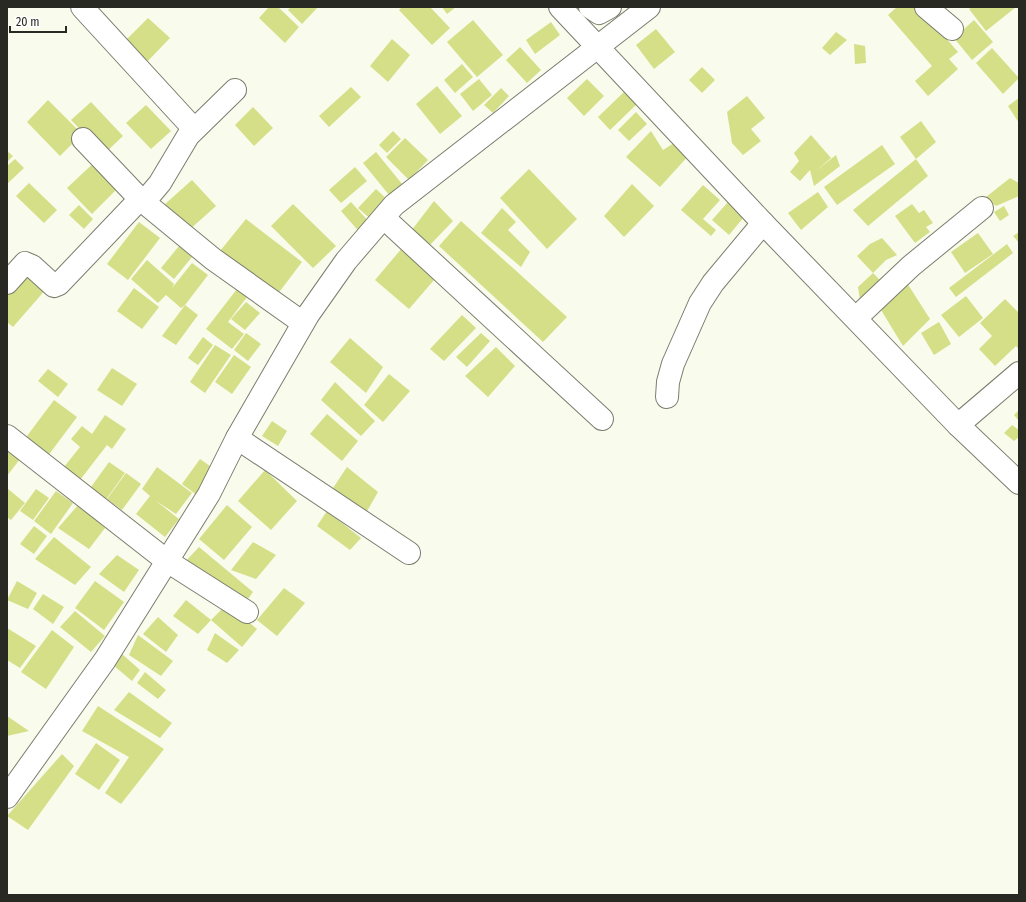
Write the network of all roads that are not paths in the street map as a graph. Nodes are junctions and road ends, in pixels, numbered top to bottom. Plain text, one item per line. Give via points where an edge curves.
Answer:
1 (82, 7) edge
2 (560, 7) edge
3 (590, 7) edge
4 (610, 7) edge
5 (649, 7) edge
6 (926, 7) edge
7 (952, 29) dead end
8 (598, 47) junction
9 (235, 90) dead end
10 (194, 129) junction
11 (83, 139) dead end
12 (142, 200) junction
13 (982, 208) dead end
14 (384, 218) junction
15 (763, 223) junction
16 (7, 283) edge
17 (856, 318) junction
18 (303, 323) junction
19 (1019, 373) edge
20 (667, 397) dead end
21 (602, 419) dead end
22 (958, 425) junction
23 (7, 436) edge
24 (237, 438) junction
25 (1019, 483) edge
26 (409, 553) dead end
27 (167, 561) junction
28 (247, 612) dead end
29 (7, 797) edge

1 - 10 street
2 - 8 street
3 - 4 street via 599,12
5 - 8 street
6 - 7 street
8 - 14 street via 394,205
8 - 15 street
9 - 10 street
10 - 12 street via 160,183
11 - 12 street
12 - 16 street via 59,284 54,286 32,266 25,264
12 - 18 street via 213,259
13 - 17 street via 911,266
14 - 18 street via 346,261
14 - 21 street
15 - 17 street
15 - 20 street via 713,283 700,303 673,364
17 - 22 street
18 - 24 street
19 - 22 street
22 - 25 street
23 - 27 street
24 - 26 street
24 - 27 street via 210,494
27 - 28 street
27 - 29 street via 105,660

